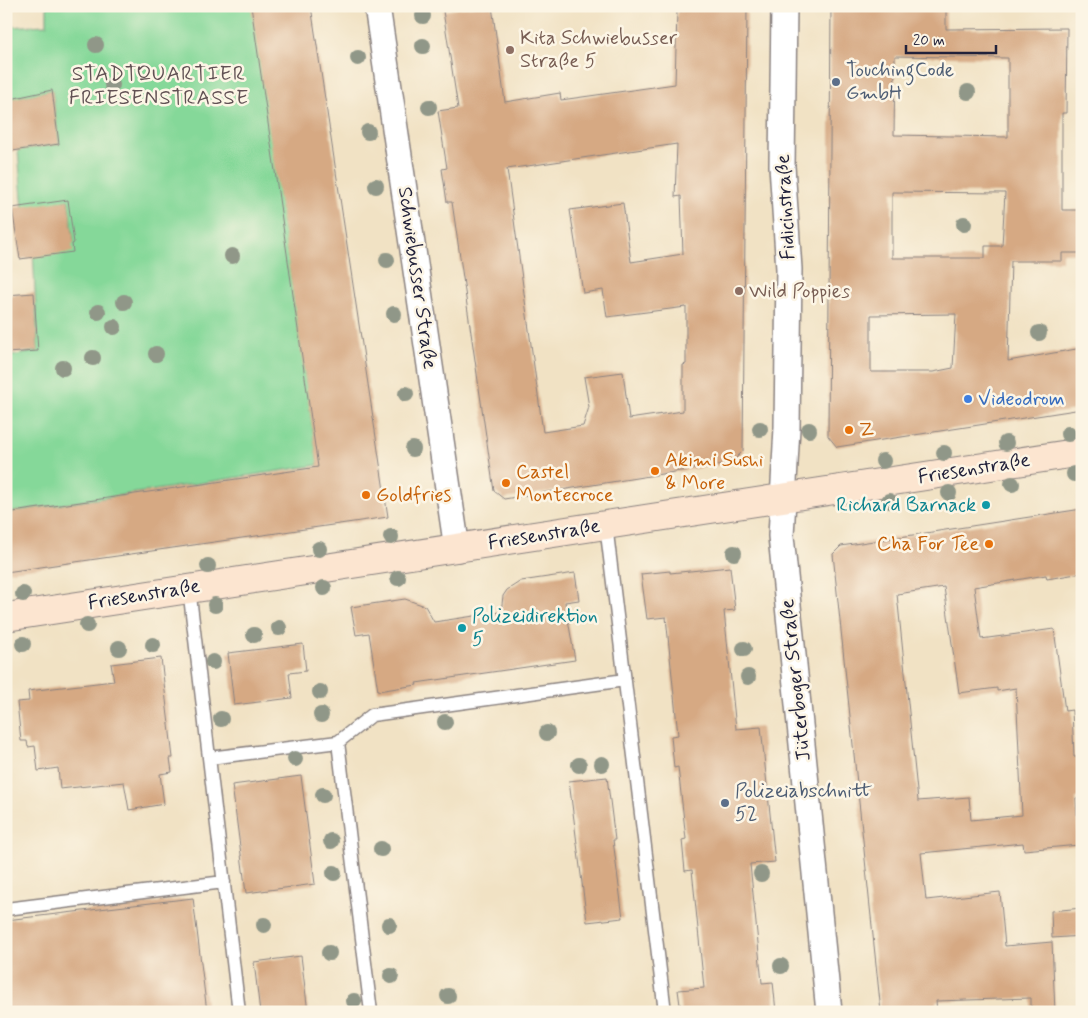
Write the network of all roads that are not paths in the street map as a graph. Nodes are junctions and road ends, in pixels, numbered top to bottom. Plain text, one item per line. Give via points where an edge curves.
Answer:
1 (377, 6) edge
2 (784, 6) edge
3 (1082, 452) edge
4 (783, 498) junction
5 (606, 525) junction
6 (457, 549) junction
7 (189, 588) junction
8 (6, 617) edge
9 (625, 680) junction
10 (338, 742) junction
11 (209, 758) junction
12 (224, 882) junction
13 (6, 909) edge
14 (240, 1012) edge
15 (371, 1012) edge
16 (665, 1012) edge
17 (829, 1012) edge

1 - 6 street, Schwiebusser Straße
2 - 4 street, Fidicinstraße via 782,166 789,269
3 - 4 street, Friesenstraße
4 - 5 street, Friesenstraße
4 - 17 street, Jüterboger Straße via 782,549
5 - 6 street, Friesenstraße
5 - 9 lane
6 - 7 street, Friesenstraße
7 - 8 street, Friesenstraße
7 - 11 lane
9 - 10 lane via 372,715
9 - 16 lane
10 - 11 lane
10 - 15 lane
11 - 12 lane
12 - 13 lane
12 - 14 lane

